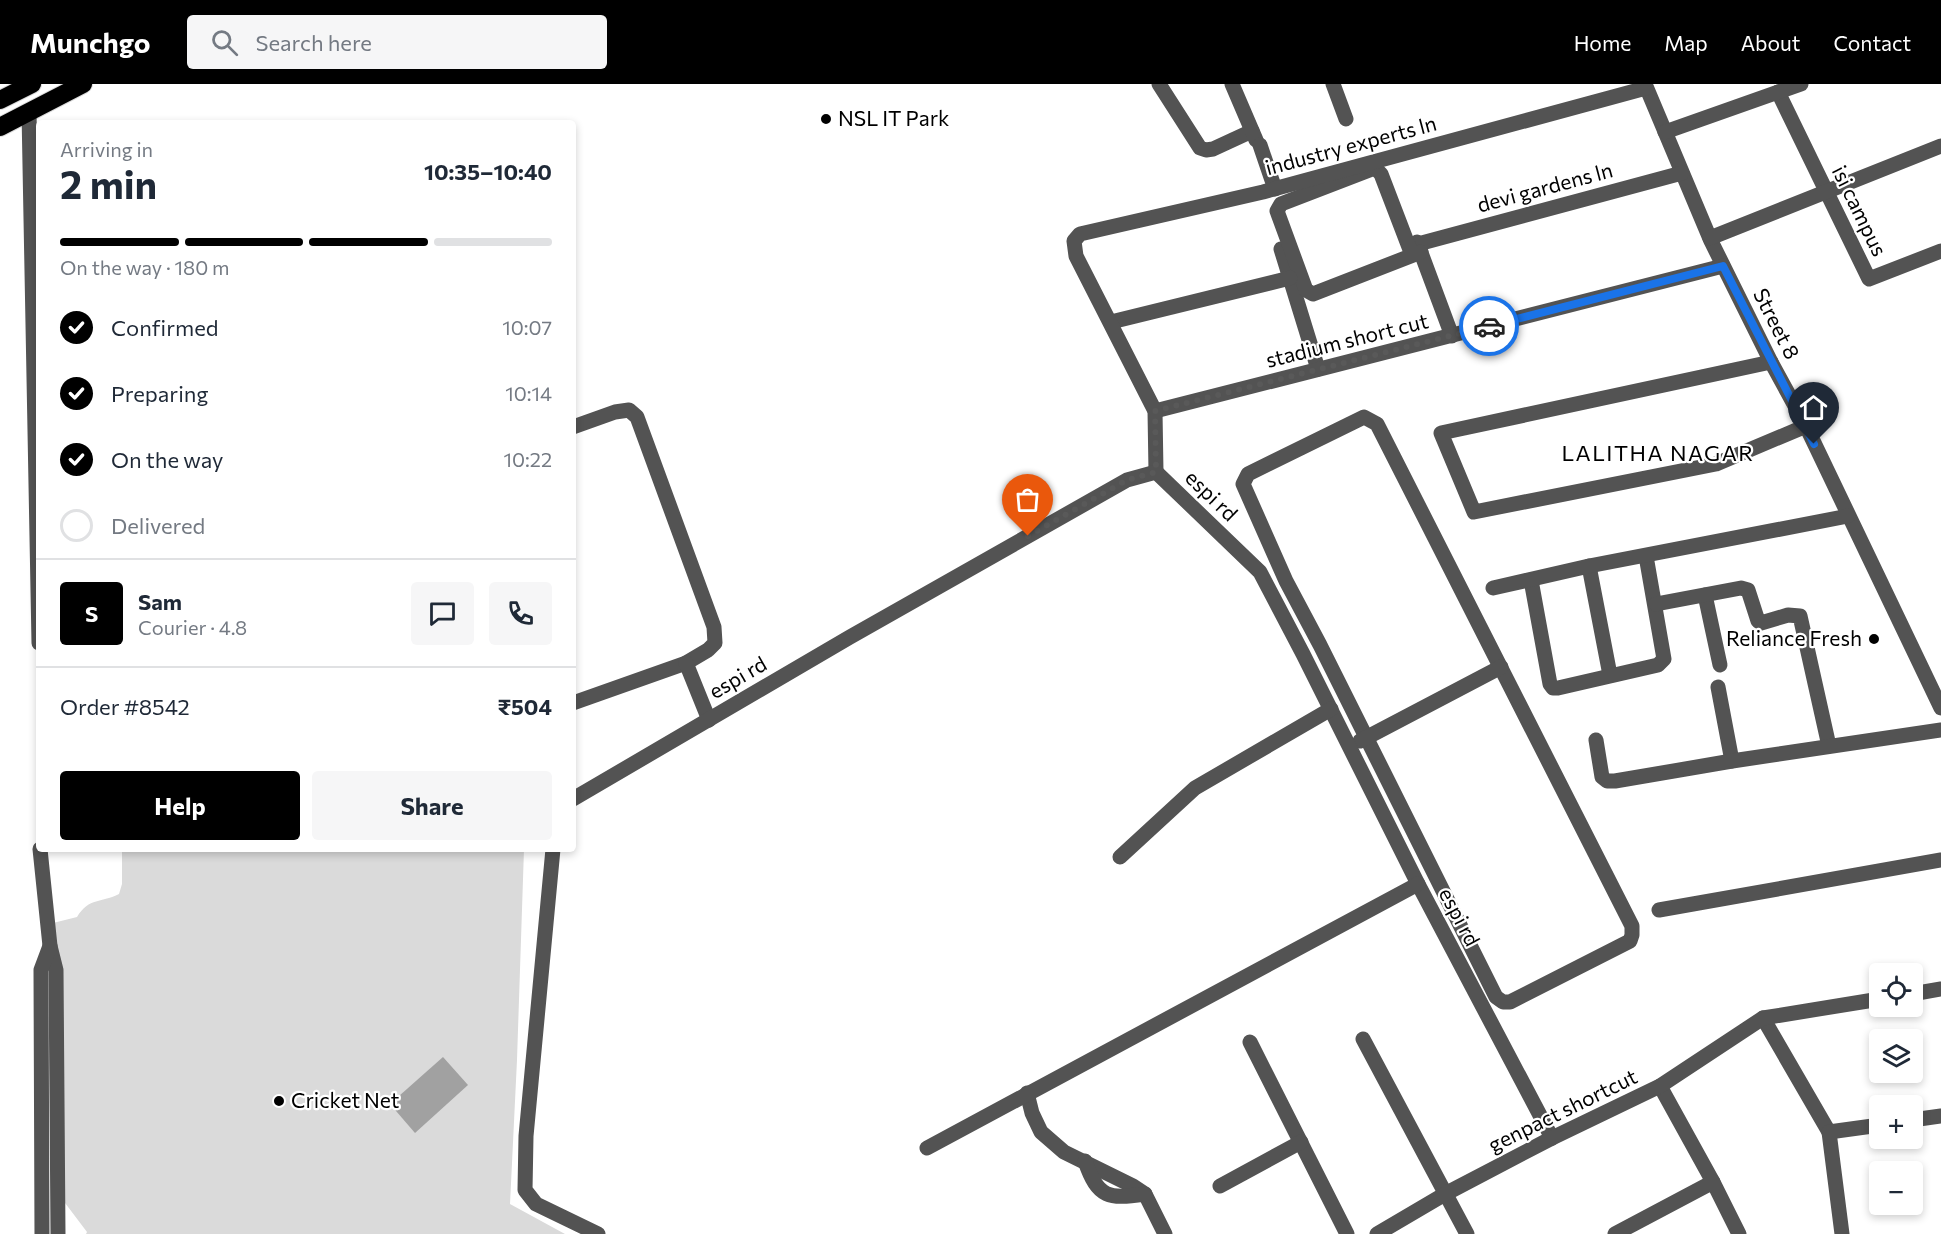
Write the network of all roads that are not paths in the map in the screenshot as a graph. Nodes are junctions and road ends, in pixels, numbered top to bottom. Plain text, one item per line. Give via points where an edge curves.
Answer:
1 (83, 84) edge
2 (1159, 84) edge
3 (1232, 84) edge
4 (1333, 84) edge
5 (1801, 84) edge
6 (1645, 86) edge
7 (26, 87) edge
8 (1778, 92) junction
9 (0, 100) edge
10 (29, 112) junction
11 (1346, 119) dead end
12 (0, 127) edge
13 (1665, 132) junction
14 (1256, 139) junction
15 (1941, 146) edge
16 (1386, 158) junction
17 (1682, 173) junction
18 (1269, 190) junction
19 (1826, 191) junction
20 (1710, 238) junction
21 (1417, 250) junction
22 (1941, 251) edge
23 (1723, 266) junction
24 (1290, 278) junction
25 (1303, 296) junction
26 (1111, 322) junction
27 (1452, 336) junction
28 (1771, 362) junction
29 (1318, 369) junction
30 (1155, 411) junction
31 (576, 426) edge
32 (1806, 426) junction
33 (1156, 472) junction
34 (36, 484) edge
35 (1848, 516) junction
36 (1646, 556) junction
37 (1589, 566) junction
38 (1531, 580) junction
39 (1286, 581) junction
40 (1493, 588) dead end
41 (1269, 589) junction
42 (1705, 595) junction
43 (1656, 604) junction
44 (1320, 645) junction
45 (1303, 654) junction
46 (686, 663) junction
47 (1720, 665) dead end
48 (1501, 667) junction
49 (1610, 675) junction
50 (1936, 681) edge
51 (1718, 687) dead end
52 (576, 702) edge
53 (1941, 708) edge
54 (1331, 709) junction
55 (709, 720) junction
56 (1941, 730) edge
57 (1366, 737) junction
58 (1596, 740) dead end
59 (1349, 746) junction
60 (1829, 746) junction
61 (1732, 761) junction
62 (576, 797) edge
63 (1414, 833) junction
64 (1397, 841) junction
65 (40, 852) edge
66 (553, 852) edge
67 (1425, 854) junction
68 (1120, 857) dead end
69 (1941, 860) edge
70 (1408, 863) junction
71 (1418, 884) junction
72 (1659, 910) dead end
73 (50, 946) junction
74 (1941, 989) edge
75 (1923, 992) edge
76 (1869, 1001) edge
77 (1763, 1018) junction
78 (1363, 1039) dead end
79 (1250, 1042) dead end
80 (1660, 1086) junction
81 (1027, 1093) junction
82 (1941, 1116) edge
83 (1923, 1118) edge
84 (1869, 1127) edge
85 (1829, 1132) junction
86 (1552, 1138) junction
87 (1301, 1142) junction
88 (927, 1148) dead end
89 (1713, 1182) junction
90 (1220, 1186) dead end
91 (1445, 1194) junction
92 (42, 1234) edge
93 (58, 1234) edge
94 (598, 1234) edge
95 (1166, 1234) edge
96 (1347, 1234) edge
97 (1377, 1234) edge
98 (1467, 1234) edge
99 (1615, 1234) edge
100 (1739, 1234) edge
101 (1842, 1234) edge

1 - 10 highway
2 - 14 street via 1200,148 1213,149
3 - 14 street
4 - 11 street
5 - 8 street
6 - 13 street, Street 8
6 - 16 street, industry experts ln
7 - 9 highway
7 - 10 highway
8 - 13 street
8 - 19 street, isi campus
10 - 12 highway
10 - 34 street
13 - 17 street, Street 8
14 - 18 street
15 - 19 street
16 - 18 street, industry experts ln
16 - 21 street
17 - 20 street, Street 8
17 - 21 street, devi gardens ln
18 - 24 street
18 - 26 street, industry experts ln via 1080,234 1074,241 1076,256
19 - 20 street
19 - 22 street, isi campus via 1869,279
20 - 23 street, Street 8
21 - 25 street, devi gardens ln
21 - 25 street via 1376,170 1281,204 1277,211 1306,290
21 - 27 street
23 - 27 street, stadium short cut
23 - 28 street, Street 8
24 - 25 street
24 - 26 street
25 - 29 street
26 - 30 street
27 - 29 street, stadium short cut
28 - 32 street, Street 8
28 - 32 street via 1441,433 1474,512 1716,464
29 - 30 street, stadium short cut
30 - 33 street
31 - 46 street via 622,411 629,410 637,417 714,627 716,643
32 - 35 street, Street 8
33 - 41 street, espi rd via 1260,572
33 - 55 street, espi rd via 1127,480
35 - 36 street
35 - 50 street, Street 8
36 - 37 street
36 - 43 street
37 - 38 street
37 - 49 street
38 - 40 street
38 - 49 street via 1553,688
39 - 41 street
39 - 44 street
39 - 48 street via 1243,484 1244,478 1364,417 1377,424
41 - 45 street, espi rd
42 - 43 street
42 - 47 street
42 - 60 street via 1745,588 1761,623 1788,615 1800,616
43 - 49 street via 1664,659 1658,664
44 - 45 street
44 - 57 street
45 - 54 street, espi rd
46 - 52 street
46 - 55 street
48 - 57 street
48 - 67 street via 1632,926 1630,941 1510,1002 1503,1002 1496,997
50 - 53 street, Street 8
51 - 61 street
54 - 59 street, espi rd
54 - 68 street via 1195,788
55 - 62 street, espi rd
56 - 60 street
57 - 59 street
57 - 63 street
58 - 61 street via 1602,777 1607,781
59 - 64 street, espi rd
60 - 61 street
63 - 64 street
63 - 67 street
64 - 70 street, espi rd
65 - 73 street
66 - 94 street via 526,1136 525,1190 536,1204
67 - 70 street
69 - 72 street
70 - 71 street, espi rd
71 - 81 street
71 - 86 street, espi rd
73 - 92 street via 40,970
73 - 93 street via 56,970
74 - 75 street
76 - 77 street
77 - 80 street, genpact shortcut
77 - 85 street
78 - 91 street
79 - 87 street
80 - 86 street, genpact shortcut
80 - 89 street
81 - 88 street
81 - 95 street via 1041,1132 1064,1152 1145,1194
82 - 83 street
84 - 85 street
85 - 101 street
86 - 91 street, genpact shortcut
87 - 90 street
87 - 96 street
89 - 99 street
89 - 100 street
91 - 97 street, genpact shortcut
91 - 98 street

